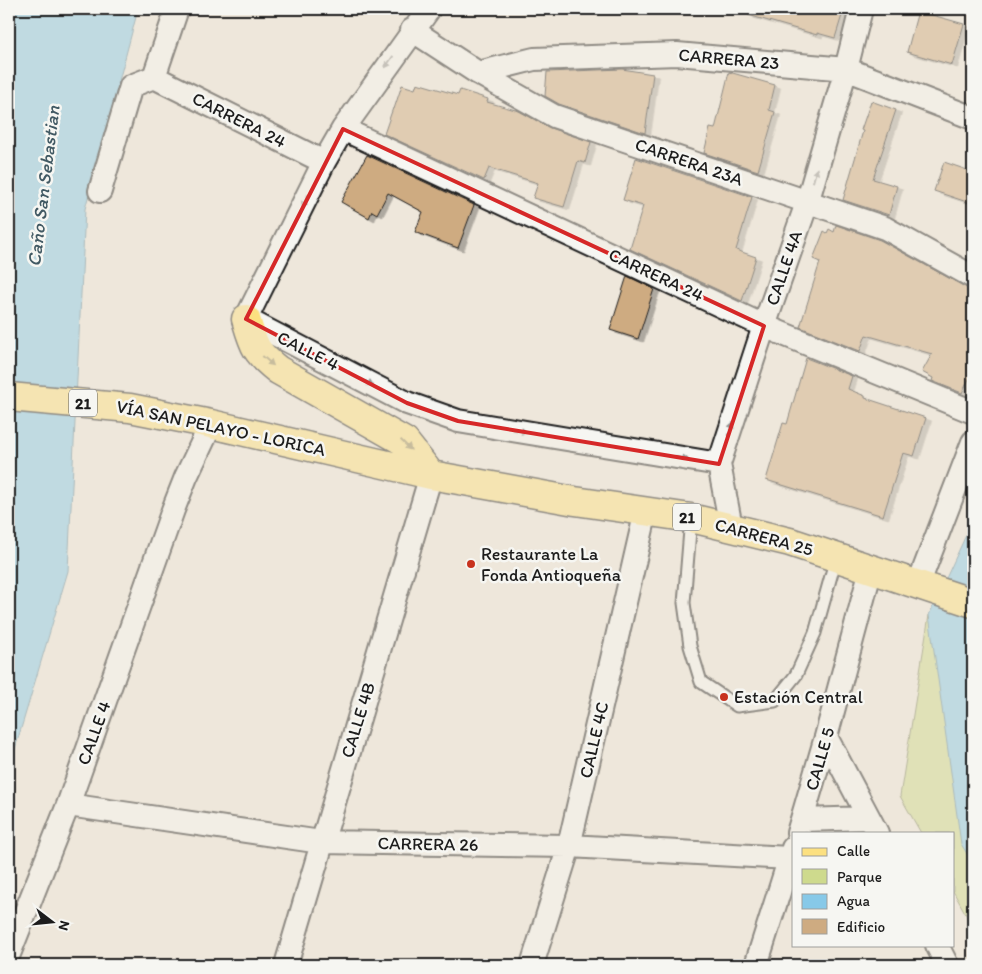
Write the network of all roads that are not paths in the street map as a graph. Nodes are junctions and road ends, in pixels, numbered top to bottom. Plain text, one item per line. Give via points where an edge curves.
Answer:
1 (177, 9) edge
2 (429, 9) edge
3 (861, 9) edge
4 (412, 30) junction
5 (846, 69) junction
6 (478, 74) junction
7 (154, 77) junction
8 (973, 118) edge
9 (343, 129) junction
10 (324, 162) junction
11 (100, 191) dead end
12 (807, 203) junction
13 (973, 277) edge
14 (246, 319) junction
15 (764, 326) junction
16 (9, 396) edge
17 (973, 412) edge
18 (211, 424) junction
19 (973, 442) edge
20 (719, 464) junction
21 (431, 474) junction
22 (646, 511) junction
23 (691, 518) junction
24 (730, 527) junction
25 (836, 558) junction
26 (871, 569) junction
27 (927, 588) junction
28 (973, 603) edge
29 (826, 737) junction
30 (68, 805) junction
31 (873, 825) edge
32 (800, 826) edge
33 (321, 842) junction
34 (569, 846) junction
35 (792, 853) edge
36 (937, 946) edge
37 (9, 954) edge
38 (286, 965) edge
39 (532, 965) edge
40 (756, 965) edge
41 (947, 965) edge

1 - 7 street
2 - 4 street
3 - 5 street, CALLE 4A
4 - 6 street, CARRERA 23A
4 -> 9 street
5 - 6 street, CARRERA 23 via 677,54 534,59
5 - 8 street, CARRERA 23
12 -> 5 street, CALLE 4A
6 - 12 street, CARRERA 23A via 554,116
7 - 10 street, CARRERA 24
7 - 11 street via 132,86
9 - 10 street
9 - 15 street, CARRERA 24
10 -> 14 street
12 - 13 street, CARRERA 23A via 885,228
12 - 15 street, CALLE 4A
14 -> 20 street, CALLE 4 via 407,403 458,421
14 -> 21 main road via 253,343 262,357 278,370 406,442
15 - 17 street, CARRERA 24
20 -> 15 street, CALLE 4A
16 - 18 main road, VÍA SAN PELAYO - LORICA / 21 via 114,405
18 - 21 main road, VÍA SAN PELAYO - LORICA / 21
18 - 30 street, CALLE 4 via 173,510
19 - 27 street
20 - 24 street, CALLE 4A
21 - 22 main road, CARRERA 25 / 21
21 - 33 street, CALLE 4B
22 - 23 main road, CARRERA 25 / 21
22 - 34 street, CALLE 4C
23 - 24 main road, CARRERA 25 / 21
23 - 25 lane via 684,603 690,646 701,682 736,706 775,701 796,675 815,633
24 - 25 main road, CARRERA 25 / 21
25 - 26 main road, CARRERA 25 / 21
26 - 27 main road, CARRERA 25 / 21
26 - 29 street, CALLE 5
27 - 28 main road, CARRERA 25 / 21
29 - 31 street
29 - 32 street, CALLE 5
30 - 33 street, CARRERA 26
30 - 37 street, CALLE 4
31 - 32 street
33 - 34 street, CARRERA 26
33 - 38 street, CALLE 4B
34 - 35 street, CARRERA 26
34 - 39 street, CALLE 4C
35 - 40 street
36 - 41 street

